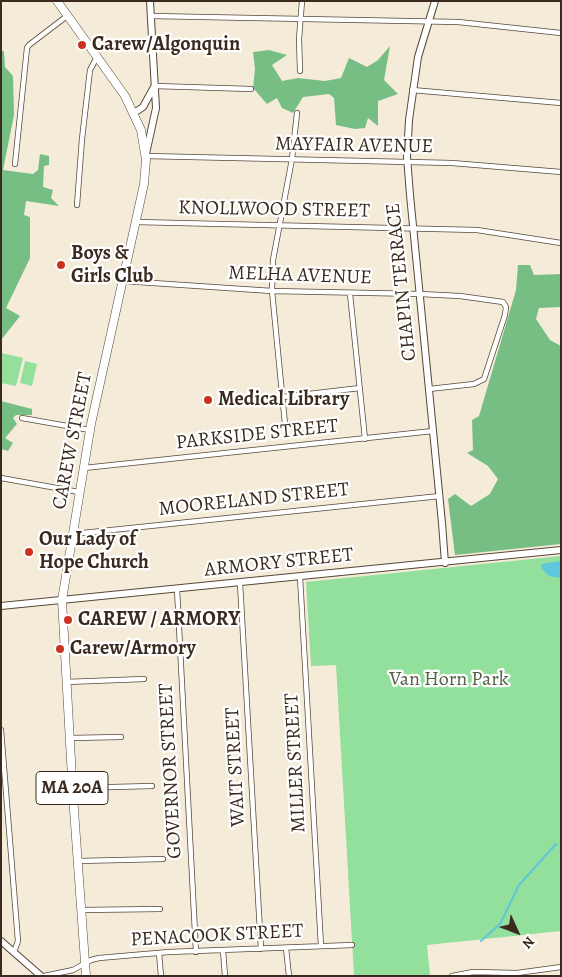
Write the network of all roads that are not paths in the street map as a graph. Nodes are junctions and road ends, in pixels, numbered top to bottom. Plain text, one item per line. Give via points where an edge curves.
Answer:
1 (57, 1) edge
2 (150, 1) edge
3 (302, 1) edge
4 (435, 1) edge
5 (67, 16) junction
6 (151, 16) junction
7 (300, 20) junction
8 (428, 22) junction
9 (561, 33) edge
10 (97, 57) junction
11 (300, 71) dead end
12 (155, 86) junction
13 (251, 89) dead end
14 (412, 90) junction
15 (561, 103) edge
16 (297, 112) dead end
17 (134, 113) junction
18 (146, 156) junction
19 (292, 159) junction
20 (408, 162) junction
21 (15, 164) dead end
22 (561, 172) edge
23 (77, 205) dead end
24 (136, 222) junction
25 (280, 225) junction
26 (413, 227) junction
27 (561, 243) edge
28 (122, 281) junction
29 (272, 292) junction
30 (350, 294) junction
31 (420, 294) junction
32 (360, 388) junction
33 (429, 389) junction
34 (282, 397) junction
35 (22, 418) dead end
36 (285, 424) dead end
37 (90, 430) junction
38 (433, 431) junction
39 (365, 439) junction
40 (84, 468) junction
41 (1, 478) edge
42 (80, 492) junction
43 (440, 496) junction
44 (72, 534) junction
45 (561, 550) edge
46 (445, 563) junction
47 (300, 578) junction
48 (240, 583) junction
49 (177, 589) junction
50 (62, 600) junction
51 (1, 606) edge
52 (144, 679) dead end
53 (66, 682) junction
54 (1, 730) edge
55 (121, 736) dead end
56 (70, 738) junction
57 (152, 786) dead end
58 (72, 788) junction
59 (163, 859) dead end
60 (78, 861) junction
61 (160, 909) dead end
62 (81, 910) junction
63 (1, 940) edge
64 (352, 945) dead end
65 (321, 946) junction
66 (286, 948) junction
67 (261, 950) junction
68 (223, 951) junction
69 (14, 952) junction
70 (196, 952) junction
71 (159, 953) junction
72 (85, 964) junction
73 (561, 967) edge
74 (533, 973) edge
75 (42, 976) edge
76 (86, 976) edge
77 (161, 976) edge
78 (225, 976) edge
79 (289, 976) edge
80 (452, 976) edge

1 - 5 main road, CAREW STREET / MA 20A
2 - 6 main road
3 - 7 street
4 - 8 main road, CHAPIN TERRACE
5 - 10 main road, CAREW STREET / MA 20A
5 - 21 street via 27,48
6 - 7 street
6 - 12 main road
7 - 8 street
7 - 11 street
8 - 9 street
8 - 14 main road, CHAPIN TERRACE
10 - 17 main road, CAREW STREET / MA 20A
10 - 23 street via 90,70
12 - 13 street
12 - 17 main road via 143,107
12 - 18 main road via 156,108
14 - 15 street
14 - 20 main road, CHAPIN TERRACE
16 - 19 street
17 - 18 main road, CAREW STREET / MA 20A
18 - 19 street, MAYFAIR AVENUE
18 - 24 main road, CAREW STREET / MA 20A
19 - 20 street, MAYFAIR AVENUE
19 - 25 street
20 - 22 street, MAYFAIR AVENUE
20 - 26 main road, CHAPIN TERRACE
24 - 25 street, KNOLLWOOD STREET
24 - 28 main road, CAREW STREET / MA 20A
25 - 26 street, KNOLLWOOD STREET
25 - 29 street via 273,260
26 - 27 street, KNOLLWOOD STREET via 477,230
26 - 31 main road, CHAPIN TERRACE
28 - 29 street, MELHA AVENUE
28 - 37 main road, CAREW STREET / MA 20A
29 - 30 street, MELHA AVENUE
29 - 34 street
30 - 31 street, MELHA AVENUE
30 - 32 street
31 - 33 main road, CHAPIN TERRACE
31 - 33 street, MELHA AVENUE via 498,300 505,304 505,315 484,379 474,384
32 - 34 street
32 - 39 street
33 - 38 main road, CHAPIN TERRACE
34 - 36 street
35 - 37 street
37 - 40 main road, CAREW STREET / MA 20A
38 - 39 street, PARKSIDE STREET
38 - 43 main road, CHAPIN TERRACE
39 - 40 street, PARKSIDE STREET
40 - 42 main road, CAREW STREET / MA 20A
41 - 42 street
42 - 44 main road, CAREW STREET / MA 20A
43 - 44 street, MOORELAND STREET
43 - 46 main road, CHAPIN TERRACE
44 - 50 main road, CAREW STREET / MA 20A
45 - 46 main road, ARMORY STREET
46 - 47 main road, ARMORY STREET
47 - 48 main road, ARMORY STREET
47 - 65 street, MILLER STREET
48 - 49 main road, ARMORY STREET
48 - 67 street, WAIT STREET
49 - 50 main road, ARMORY STREET
49 - 70 street, GOVERNOR STREET
50 - 51 main road, ARMORY STREET
50 - 53 main road, CAREW STREET / MA 20A
52 - 53 street
53 - 56 main road, CAREW STREET / MA 20A
54 - 69 street via 18,941
55 - 56 street
56 - 58 main road, CAREW STREET / MA 20A
57 - 58 street
58 - 60 main road, CAREW STREET / MA 20A
59 - 60 street
60 - 62 main road, CAREW STREET / MA 20A
61 - 62 street
62 - 72 main road, CAREW STREET / MA 20A
63 - 69 main road
64 - 65 street, PENACOOK STREET
65 - 66 street, PENACOOK STREET
66 - 67 street, PENACOOK STREET
66 - 79 street
67 - 68 street, PENACOOK STREET
68 - 70 street, PENACOOK STREET
68 - 78 street
69 - 75 main road
70 - 71 street, PENACOOK STREET
71 - 72 street, PENACOOK STREET via 99,958
71 - 77 street
72 - 75 street, PENACOOK STREET via 73,970
72 - 76 main road, CAREW STREET / MA 20A
73 - 74 street
74 - 80 street via 473,972

